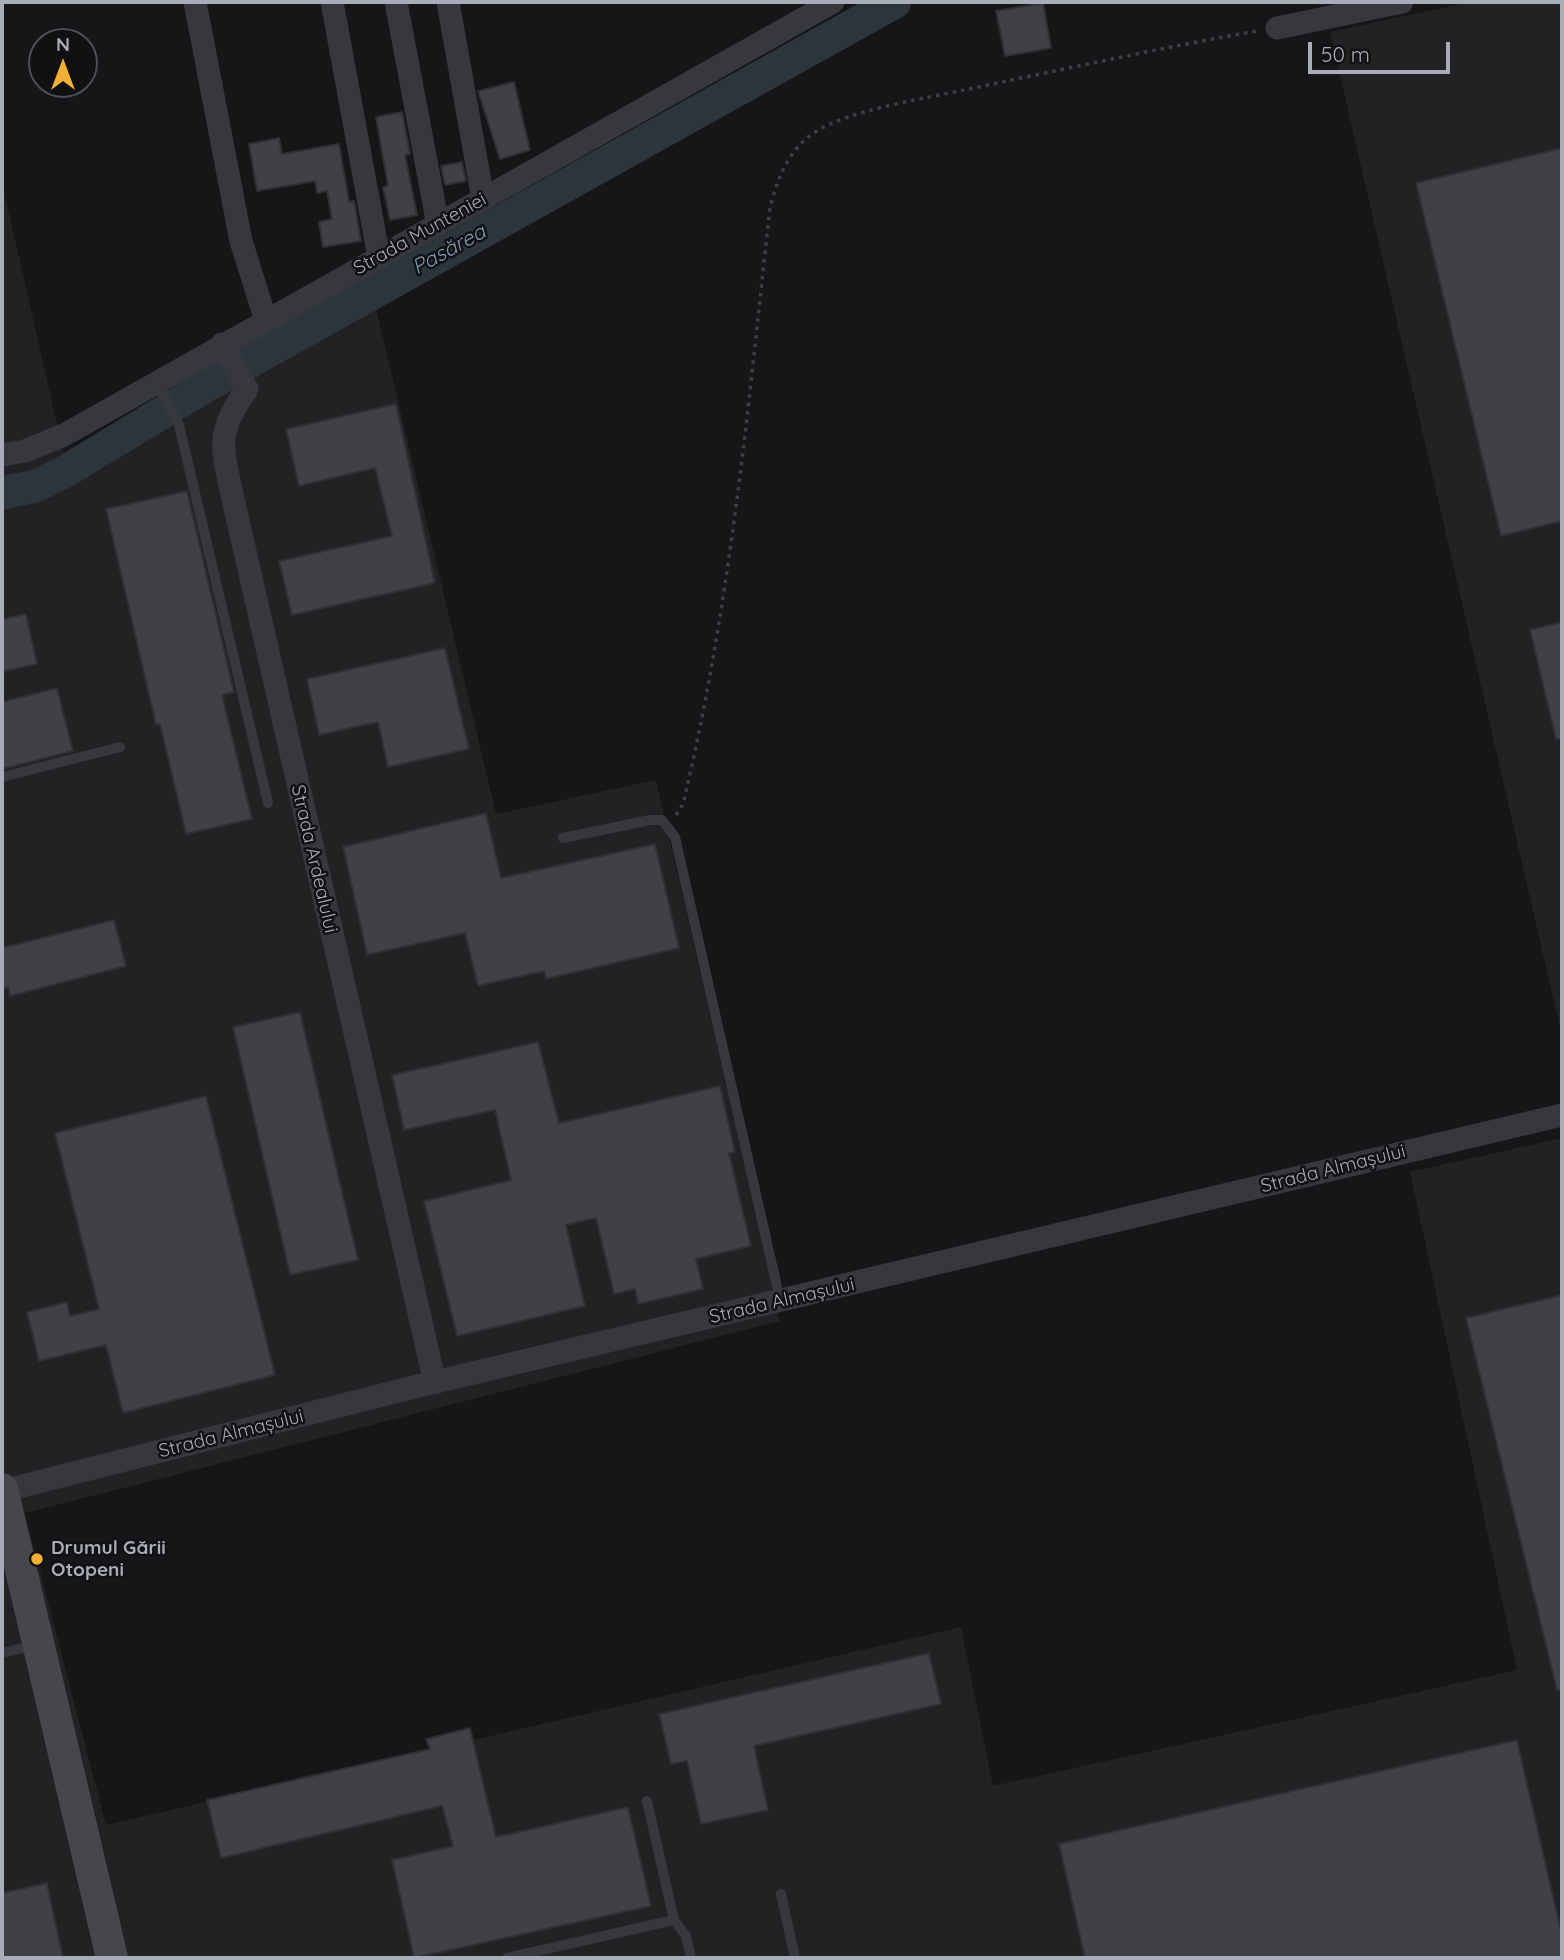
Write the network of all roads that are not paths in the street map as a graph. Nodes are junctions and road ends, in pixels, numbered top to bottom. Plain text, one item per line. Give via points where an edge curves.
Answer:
1 (195, 2) edge
2 (332, 2) edge
3 (396, 2) edge
4 (448, 2) edge
5 (1402, 2) edge
6 (827, 4) edge
7 (1379, 4) edge
8 (1277, 28) road end
9 (483, 199) junction
10 (438, 225) junction
11 (379, 258) junction
12 (266, 321) junction
13 (225, 350) junction
14 (162, 390) junction
15 (2, 455) edge
16 (120, 747) dead end
17 (2, 777) edge
18 (268, 803) dead end
19 (563, 838) dead end
20 (1562, 1115) edge
21 (780, 1300) junction
22 (435, 1383) junction
23 (2, 1490) edge
24 (8, 1541) edge
25 (40, 1644) junction
26 (2, 1653) edge
27 (647, 1801) dead end
28 (781, 1894) dead end
29 (674, 1920) junction
30 (112, 1958) edge
31 (507, 1958) edge
32 (691, 1958) edge
33 (795, 1958) edge

1 - 12 street via 241,241
2 - 11 street
3 - 10 street
4 - 9 street
5 - 7 street
6 - 9 street, Strada Munteniei
7 - 8 street
9 - 10 street, Strada Munteniei
10 - 11 street, Strada Munteniei
11 - 12 street, Strada Munteniei
12 - 13 street, Strada Munteniei
13 - 14 street, Strada Munteniei
13 - 22 street, Strada Ardealului via 247,389 224,427 223,450
14 - 15 street, Strada Munteniei via 64,435
14 - 18 lane via 179,425
16 - 17 lane
19 - 21 lane via 650,820 662,820 675,836
20 - 21 street, Strada Almașului
21 - 22 street, Strada Almașului
22 - 23 street, Strada Almașului
23 - 24 main road
24 - 25 main road
25 - 26 lane
25 - 30 main road
27 - 29 lane
28 - 33 lane
29 - 31 lane
29 - 32 lane via 686,1936

